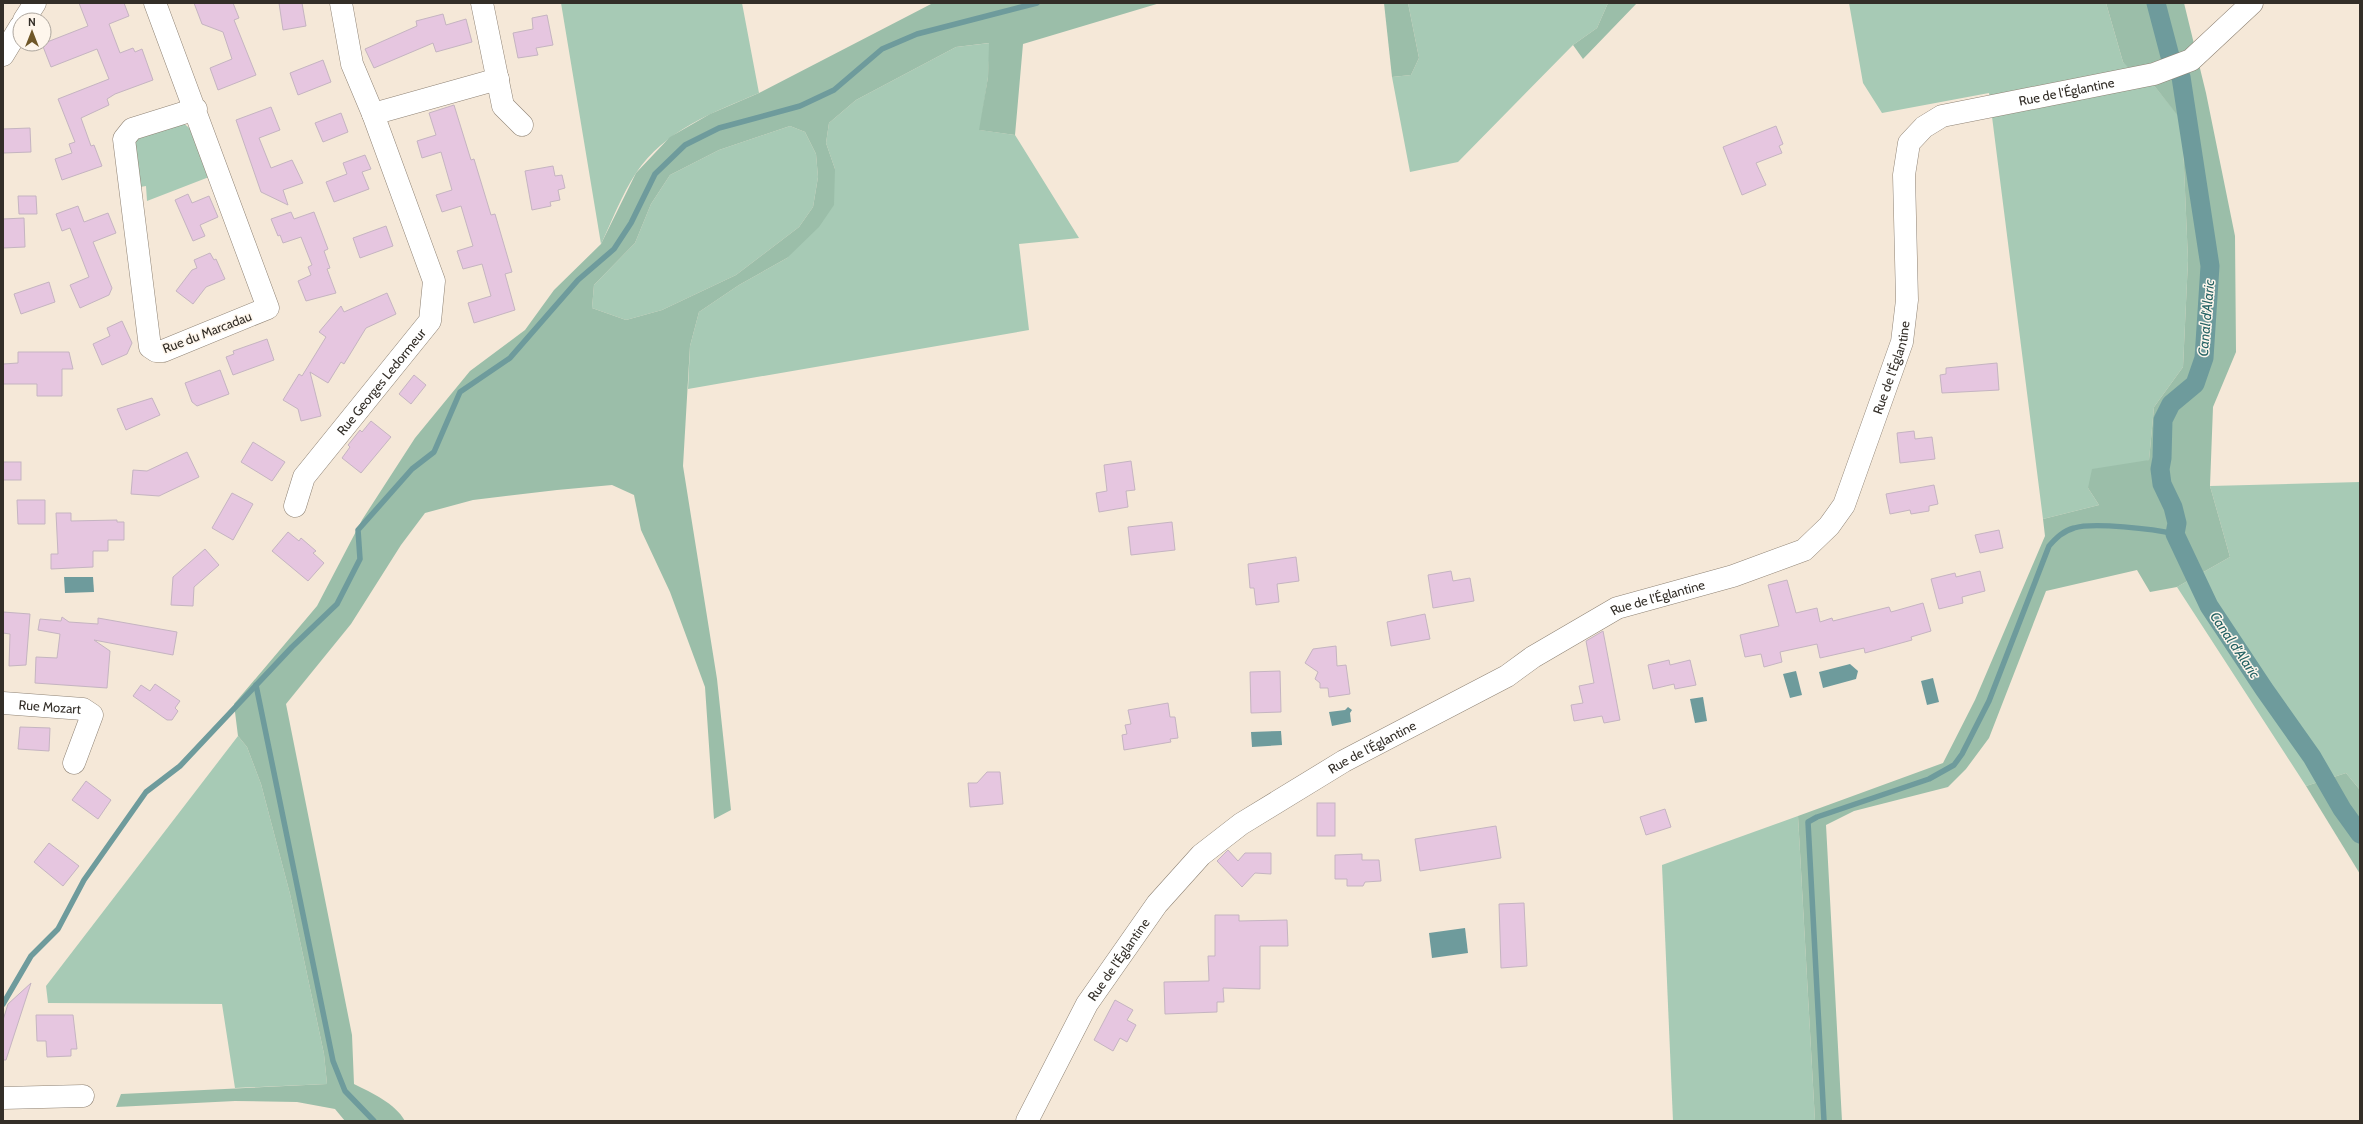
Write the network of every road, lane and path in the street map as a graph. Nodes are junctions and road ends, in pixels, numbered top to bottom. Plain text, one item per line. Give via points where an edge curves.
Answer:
1 (35, 3) edge
2 (155, 3) edge
3 (341, 3) edge
4 (482, 3) edge
5 (2252, 3) edge
6 (29, 12) edge
7 (12, 40) edge
8 (3, 55) edge
9 (498, 79) junction
10 (196, 109) junction
11 (373, 114) junction
12 (522, 125) dead end
13 (295, 506) dead end
14 (3, 703) edge
15 (74, 763) dead end
16 (83, 1096) dead end
17 (3, 1098) edge
18 (1028, 1121) edge

1 - 6 street
2 - 10 street, Rue du Marcadau
3 - 11 street, Rue Georges Ledormeur via 352,64
4 - 9 street
5 - 18 street, Rue de l'Églantine via 2191,60 2154,74 1942,116 1924,127 1909,143 1904,174 1907,300 1902,342 1844,505 1829,526 1804,550 1733,576 1617,608 1507,676 1344,761 1241,824 1201,855 1157,904 1087,1004
7 - 8 street
9 - 11 street
9 - 12 street via 503,106
10 - 10 street, Rue du Marcadau via 268,308 163,351 156,351 150,347 124,139 127,132 132,129
11 - 13 street, Rue Georges Ledormeur via 434,280 430,321 304,477
14 - 15 street, Rue Mozart via 83,709 92,715
16 - 17 street

